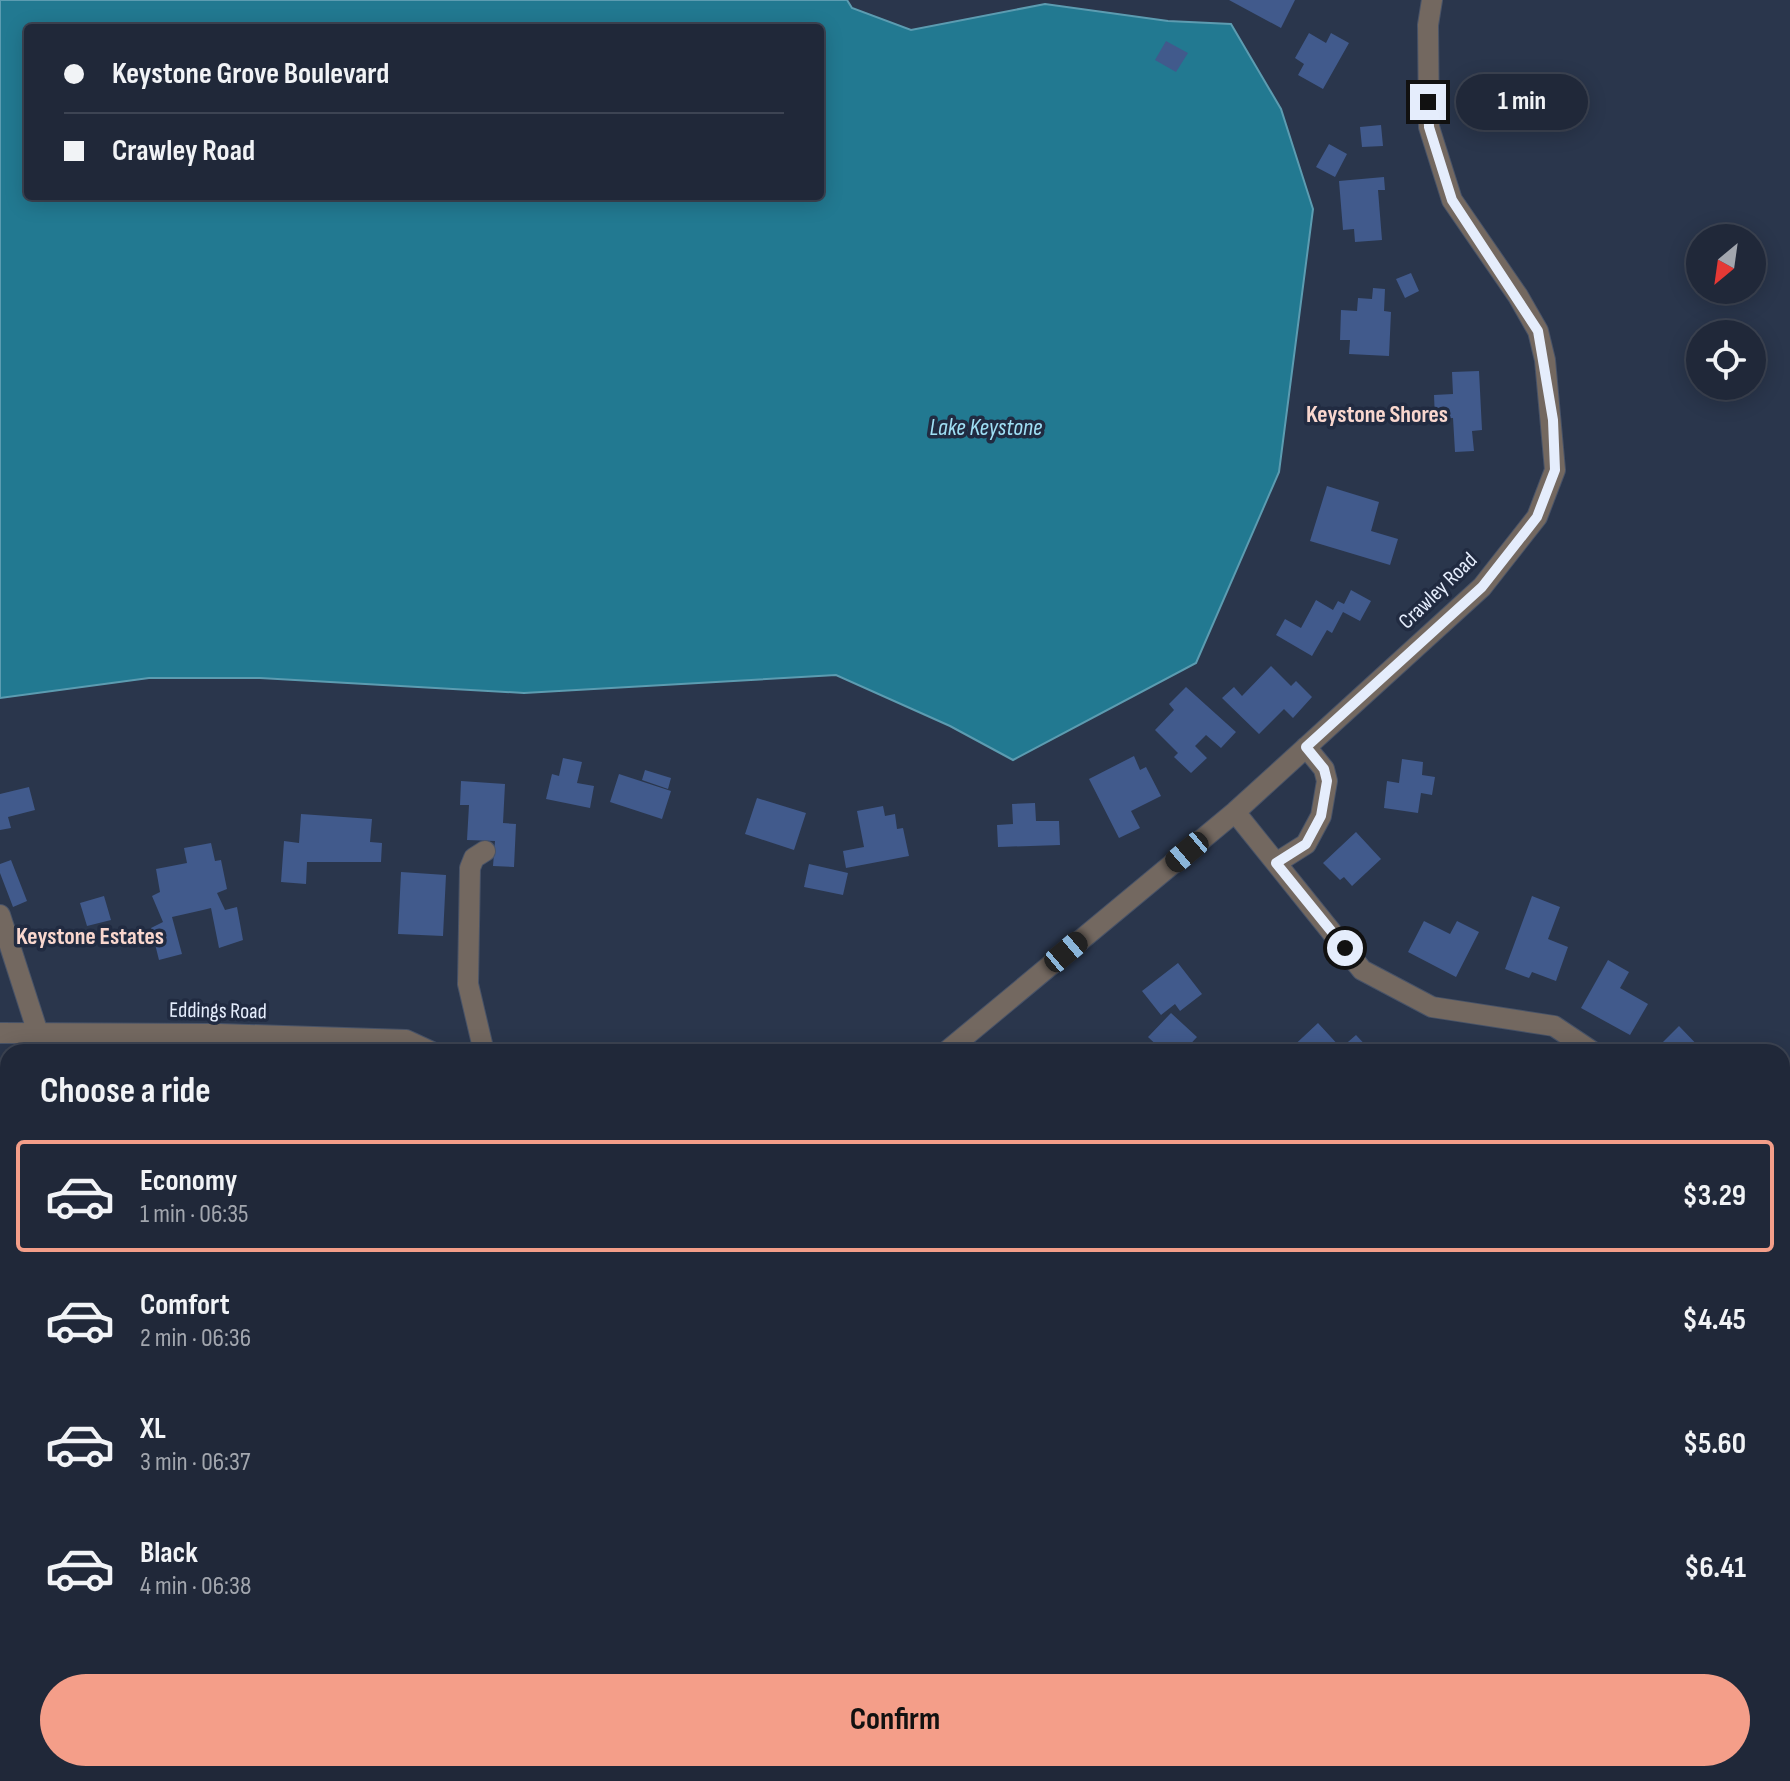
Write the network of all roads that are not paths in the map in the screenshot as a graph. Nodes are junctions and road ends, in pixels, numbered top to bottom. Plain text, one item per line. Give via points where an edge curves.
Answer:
1 (1432, 0) edge
2 (1306, 747) junction
3 (1235, 812) junction
4 (485, 851) dead end
5 (1276, 863) junction
6 (0, 915) edge
7 (0, 1033) edge
8 (38, 1033) junction
9 (415, 1044) edge
10 (482, 1044) edge
11 (956, 1044) edge
12 (1581, 1044) edge

1 - 2 street, Crawley Road via 1429,127 1452,200 1538,331 1553,420 1555,470 1537,517 1482,587
2 - 3 street, Crawley Road
2 - 5 street via 1327,781 1321,816 1306,844
3 - 5 street
3 - 11 street, Crawley Road
4 - 10 street via 470,868 468,959 468,984
5 - 12 street via 1362,970 1432,1007 1554,1026
6 - 8 street
7 - 8 street, Eddings Road
8 - 9 street, Eddings Road via 219,1034

